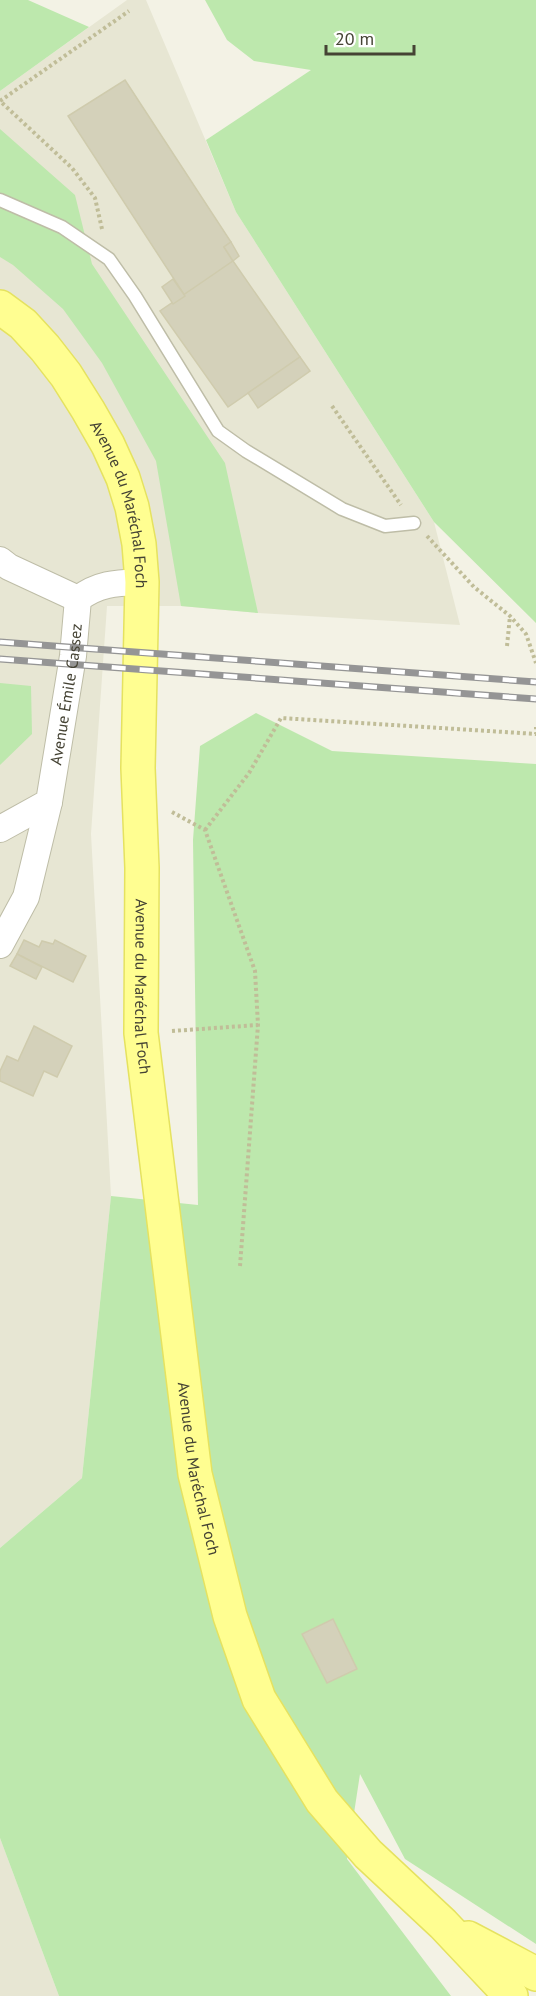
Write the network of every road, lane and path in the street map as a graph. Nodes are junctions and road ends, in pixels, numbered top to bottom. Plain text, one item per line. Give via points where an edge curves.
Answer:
1 (129, 11) dead end
2 (0, 200) edge
3 (109, 259) junction
4 (0, 307) edge
5 (332, 406) dead end
6 (414, 523) junction
7 (0, 560) edge
8 (142, 582) junction
9 (78, 599) junction
10 (510, 616) junction
11 (507, 646) dead end
12 (536, 663) edge
13 (536, 727) edge
14 (49, 802) junction
15 (172, 812) dead end
16 (0, 829) edge
17 (205, 830) junction
18 (0, 945) edge
19 (258, 1025) junction
20 (169, 1031) dead end
21 (240, 1266) dead end
22 (443, 1924) junction
23 (536, 1974) edge
24 (511, 1996) edge

1 - 3 path via 0,101 72,168 95,198
2 - 3 lane via 62,227
3 - 6 lane via 218,431 342,509 385,526
4 - 8 main road, Avenue du Maréchal Foch via 45,348 108,445 132,507
5 - 6 path
6 - 10 path via 474,587
7 - 9 street
8 - 9 street via 110,584 90,590
8 - 22 main road, Avenue du Maréchal Foch via 138,768 141,1033 195,1474 230,1616 259,1699 322,1801 368,1854
9 - 14 street, Avenue Émile Cassez via 73,656
10 - 11 path
10 - 12 path via 526,634
13 - 17 path via 536,734 281,718 249,773
14 - 16 street
14 - 18 street, Avenue Émile Cassez via 26,897
15 - 17 path
17 - 19 path via 255,971
19 - 20 path
19 - 21 path
22 - 23 main road
22 - 24 main road

